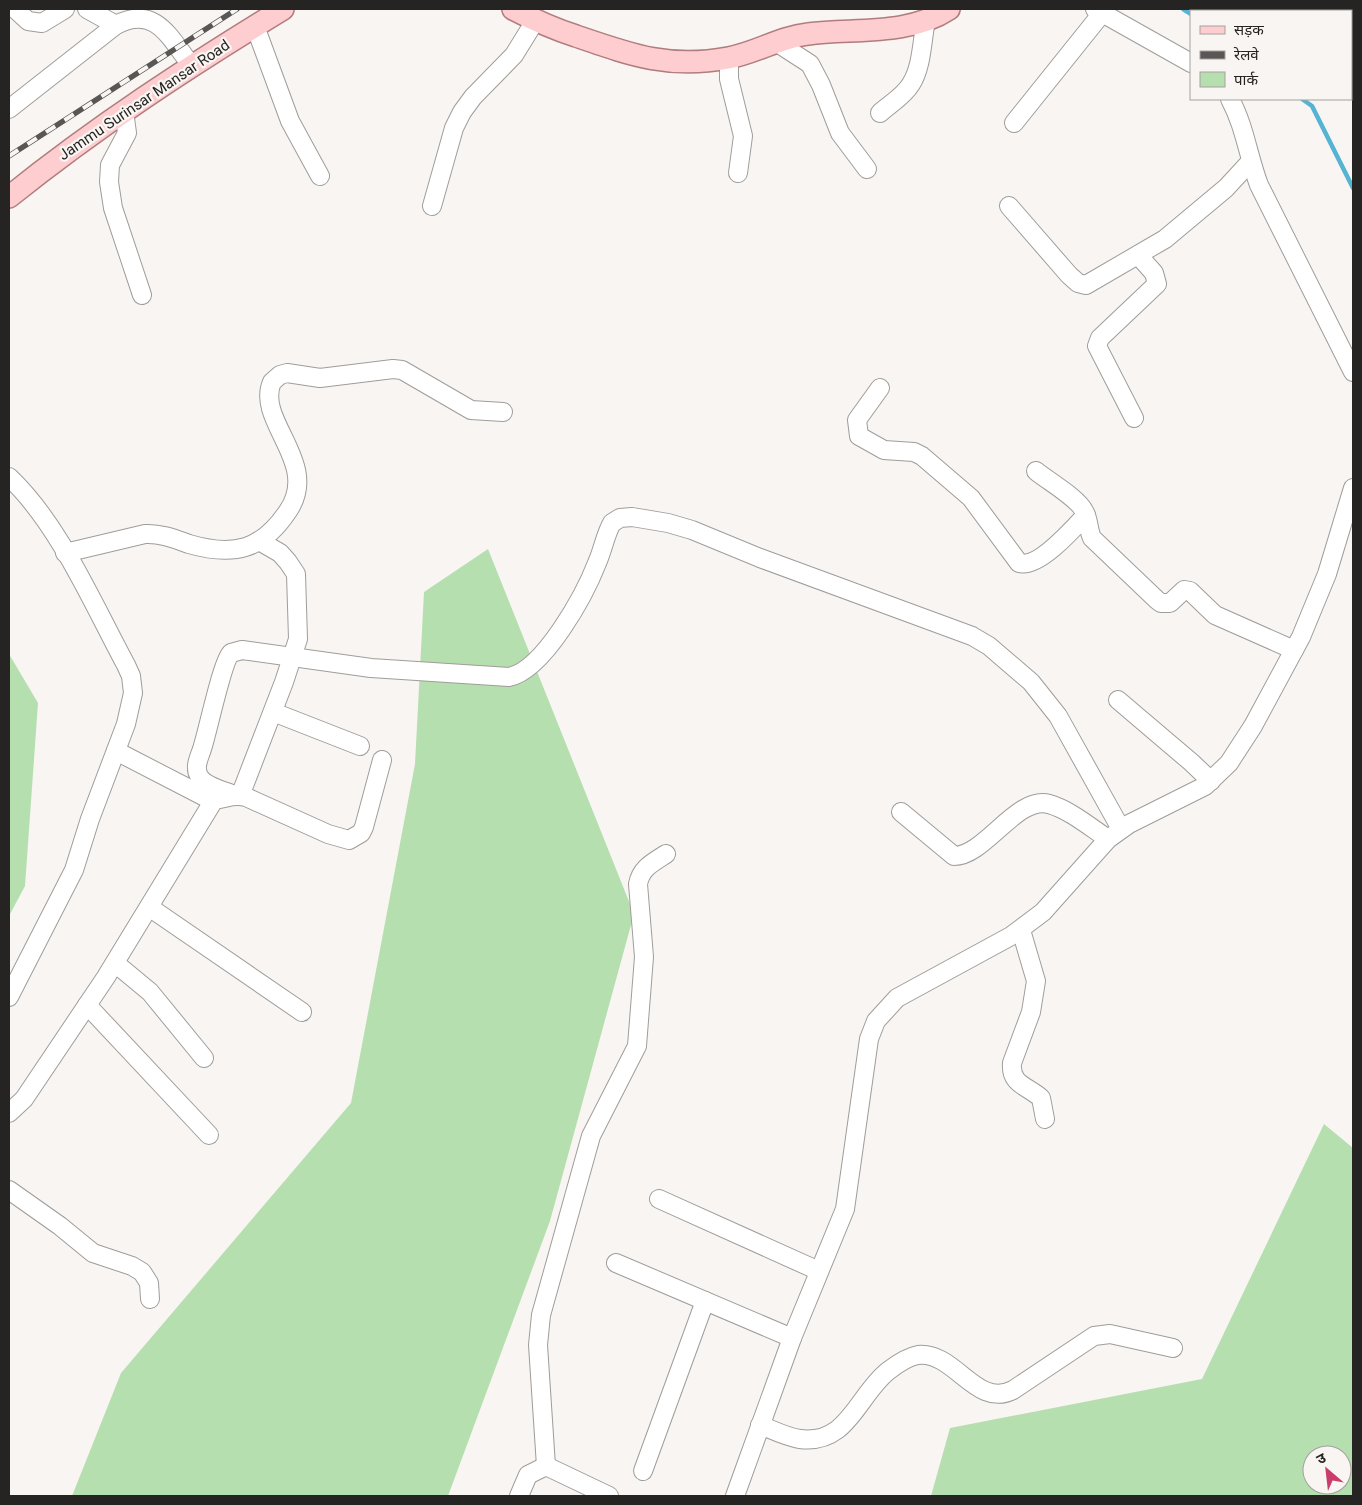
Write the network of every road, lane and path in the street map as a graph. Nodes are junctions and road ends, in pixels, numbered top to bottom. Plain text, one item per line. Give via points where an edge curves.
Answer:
1 (15, 9) edge
2 (65, 9) edge
3 (87, 9) edge
4 (283, 9) edge
5 (513, 9) edge
6 (949, 9) edge
7 (1099, 11) edge
8 (155, 15) edge
9 (926, 20) junction
10 (536, 21) junction
11 (116, 25) junction
12 (255, 26) junction
13 (776, 42) junction
14 (729, 58) junction
15 (1190, 62) edge
16 (191, 65) junction
17 (1230, 100) edge
18 (9, 109) edge
19 (124, 111) junction
20 (880, 113) dead end
21 (1014, 124) dead end
22 (1250, 162) junction
23 (867, 169) dead end
24 (738, 173) dead end
25 (320, 176) dead end
26 (9, 197) edge
27 (432, 206) dead end
28 (1009, 206) dead end
29 (1138, 256) junction
30 (142, 295) dead end
31 (1353, 372) edge
32 (880, 388) dead end
33 (503, 412) dead end
34 (1134, 418) dead end
35 (1036, 471) dead end
36 (9, 477) edge
37 (1353, 488) edge
38 (1086, 515) junction
39 (261, 542) junction
40 (65, 553) junction
41 (1294, 650) junction
42 (293, 658) junction
43 (1118, 700) dead end
44 (273, 712) junction
45 (360, 746) dead end
46 (116, 751) junction
47 (382, 760) dead end
48 (1211, 781) junction
49 (236, 795) junction
50 (214, 800) junction
51 (901, 812) dead end
52 (1115, 834) junction
53 (666, 854) dead end
54 (149, 907) junction
55 (1021, 930) junction
56 (115, 963) junction
57 (9, 997) edge
58 (87, 1005) junction
59 (302, 1012) dead end
60 (204, 1058) dead end
61 (9, 1113) edge
62 (1045, 1118) dead end
63 (209, 1135) dead end
64 (9, 1190) edge
65 (659, 1199) dead end
66 (616, 1263) dead end
67 (819, 1271) junction
68 (150, 1299) dead end
69 (705, 1301) junction
70 (792, 1338) junction
71 (1173, 1348) dead end
72 (760, 1425) junction
73 (546, 1466) junction
74 (643, 1470) dead end
75 (519, 1496) edge
76 (609, 1496) edge
77 (736, 1496) edge

1 - 2 street via 28,21 42,23
3 - 11 street
4 - 12 main road, Jammu Surinsar Mansar Road
5 - 10 main road
6 - 9 main road
7 - 15 street
7 - 21 street
8 - 11 street
8 - 16 street
9 - 13 main road via 890,28 808,34
9 - 20 street via 912,83
10 - 14 main road via 612,50 646,58 676,62
10 - 27 street via 514,55 462,112 454,128
11 - 18 street
12 - 16 main road, Jammu Surinsar Mansar Road
12 - 25 street via 290,121
13 - 14 main road
13 - 23 street via 810,64 840,133
14 - 24 street via 729,79 743,136
16 - 19 main road, Jammu Surinsar Mansar Road
17 - 22 street via 1244,128
19 - 26 main road, Jammu Surinsar Mansar Road
19 - 30 street via 127,133 110,165 109,182 113,208
22 - 29 street via 1190,220
22 - 31 street
28 - 29 street via 1068,275 1082,285
29 - 34 street via 1154,273 1157,284 1100,338 1097,346
32 - 38 street via 857,420 859,436 884,450 914,452 922,456 971,498 1019,563 1027,564 1046,553
33 - 39 street via 471,410 402,370 320,378 287,373 275,378 269,387 272,410 292,454 297,480 296,496 292,507
35 - 38 street via 1081,506
36 - 40 street via 39,510
37 - 41 street via 1327,574
38 - 41 street via 1088,530 1098,545 1161,603 1170,603 1182,591 1190,591 1215,615
39 - 40 street via 238,549 211,548 151,533
39 - 42 street via 280,553 296,574 299,628
40 - 46 street via 131,676 133,693
41 - 48 street via 1229,764
42 - 44 street
42 - 49 street via 242,650 228,656 197,769 206,783
42 - 52 street via 371,668 509,677 520,675 569,618 586,588 612,522 632,517 668,523 957,630 989,646 1030,682 1058,716
43 - 48 street
44 - 45 street
44 - 49 street
46 - 50 street
46 - 57 street via 74,870
47 - 49 street via 364,827 361,833 349,840
48 - 52 street
49 - 50 street
50 - 54 street
51 - 52 street via 954,856 969,852 1022,811 1039,803
52 - 55 street via 1043,912
53 - 73 street via 640,873 638,884 644,957 637,1046 591,1136 541,1315 538,1345
54 - 56 street
54 - 59 street
55 - 62 street via 1036,981 1031,1012 1011,1071 1018,1084 1041,1098
55 - 67 street via 896,998 876,1021 862,1081 848,1195
56 - 58 street
56 - 60 street via 150,992
58 - 61 street via 24,1099
58 - 63 street
64 - 68 street via 93,1253 142,1272 148,1283
65 - 67 street
66 - 69 street
67 - 70 street
69 - 70 street
69 - 74 street
70 - 72 street
71 - 72 street via 1110,1334 1094,1336 1013,1390 998,1395 987,1393 934,1357 918,1355 906,1359 882,1376 836,1433 817,1438 792,1437
72 - 77 street
73 - 75 street via 528,1475
73 - 76 street

